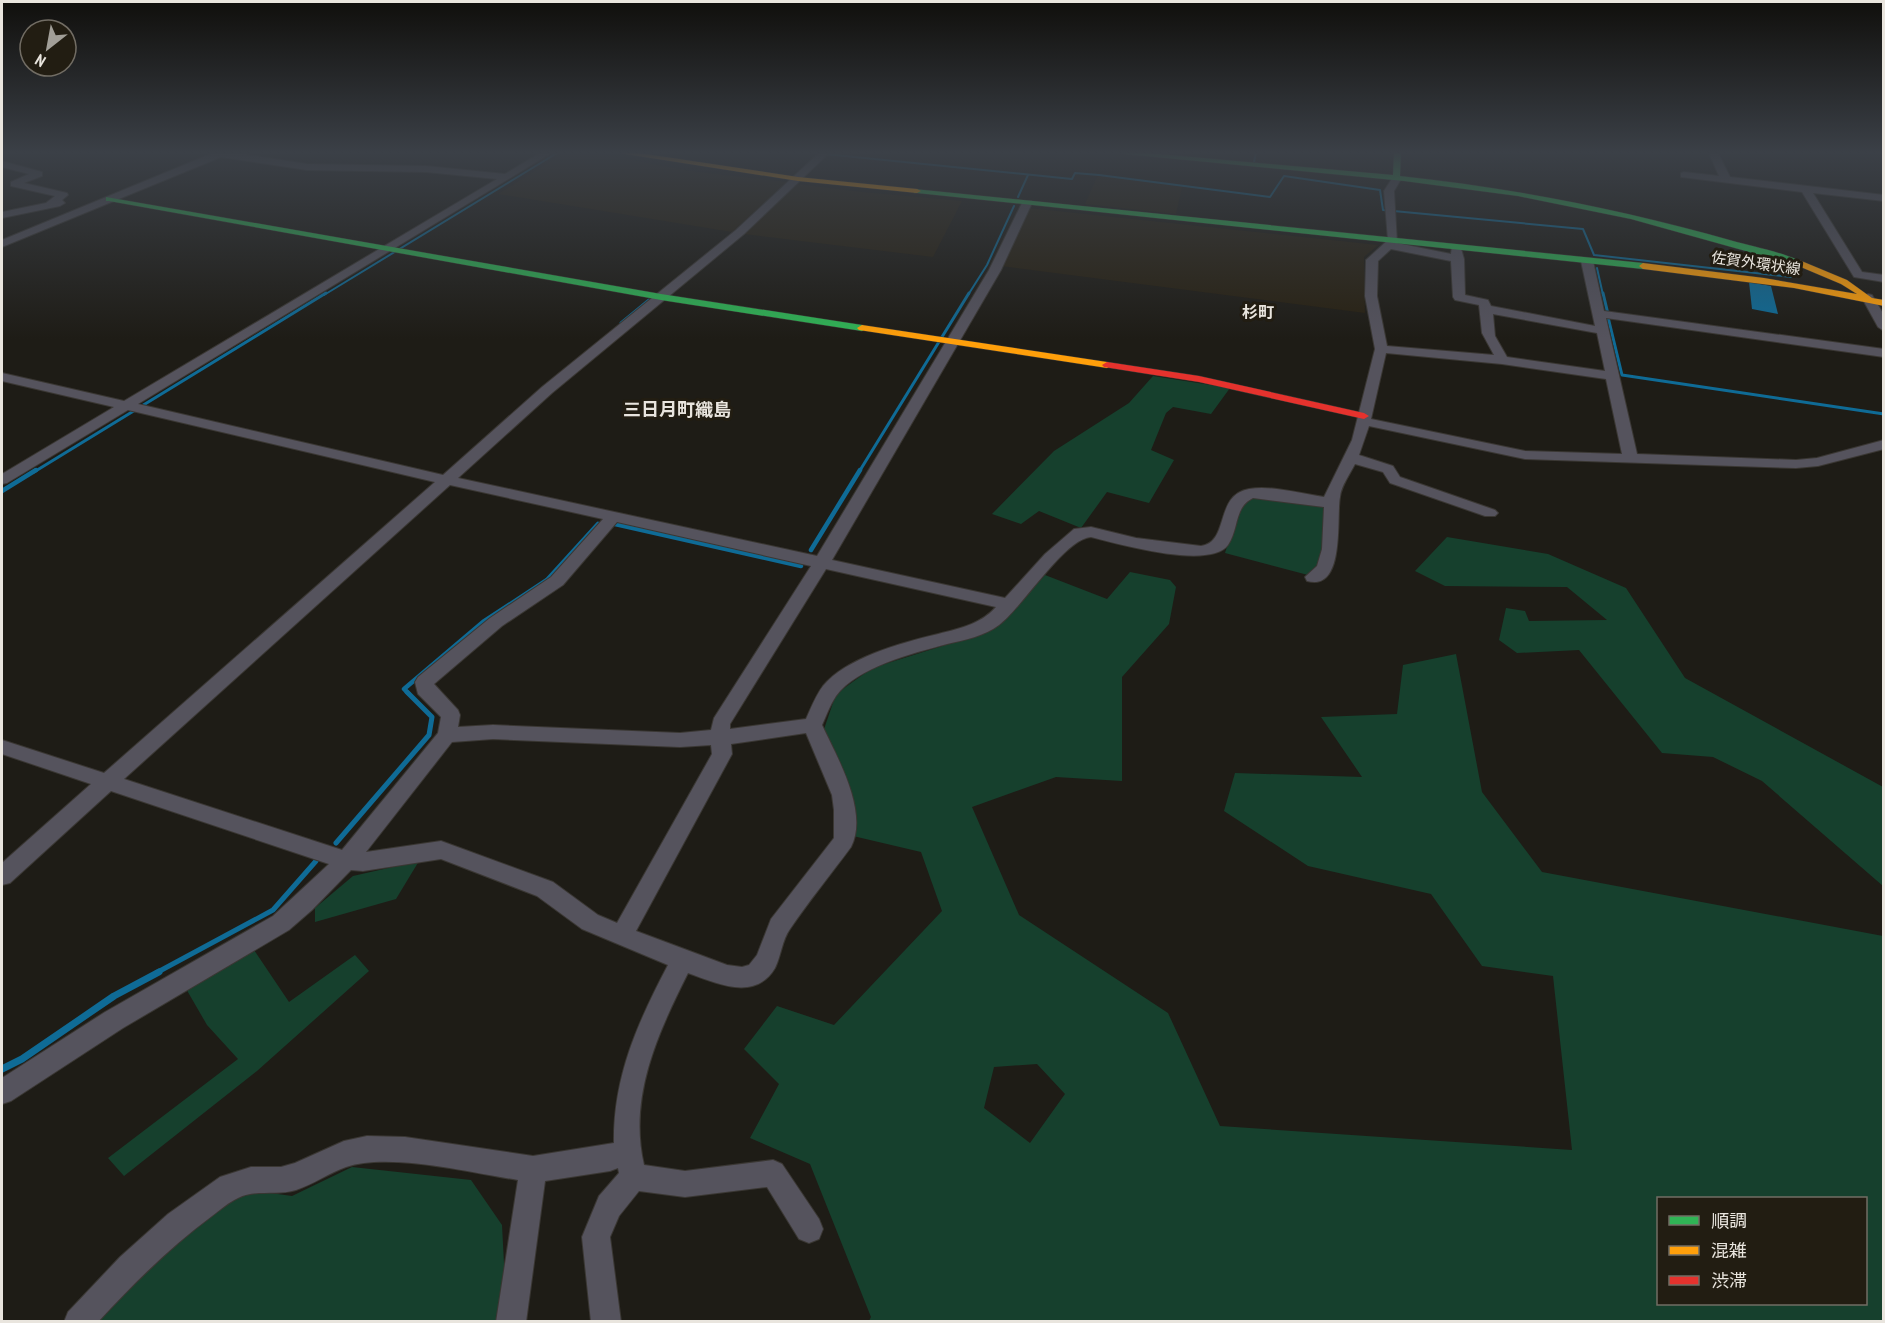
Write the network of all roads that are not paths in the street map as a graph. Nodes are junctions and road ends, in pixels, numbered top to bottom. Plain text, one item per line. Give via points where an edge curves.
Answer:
1 (72, 215) edge
2 (180, 215) edge
3 (444, 215) edge
4 (759, 215) edge
5 (1021, 215) edge
6 (1137, 215) edge
7 (1390, 215) edge
8 (1625, 215) edge
9 (1819, 215) edge
10 (1392, 242) junction
11 (2, 244) edge
12 (386, 249) junction
13 (1457, 253) junction
14 (1587, 261) junction
15 (1852, 279) junction
16 (1884, 279) edge
17 (661, 297) junction
18 (1868, 298) junction
19 (1884, 303) edge
20 (1487, 309) junction
21 (1600, 314) junction
22 (1884, 327) edge
23 (1604, 331) junction
24 (952, 341) junction
25 (1381, 349) junction
26 (1884, 353) edge
27 (1502, 360) junction
28 (1613, 376) junction
29 (2, 377) edge
30 (128, 405) junction
31 (1364, 419) junction
32 (1884, 444) edge
33 (1352, 458) junction
34 (1631, 460) junction
35 (2, 480) edge
36 (447, 480) junction
37 (1331, 503) junction
38 (1491, 513) dead end
39 (613, 517) junction
40 (822, 562) junction
41 (1313, 578) dead end
42 (1008, 604) junction
43 (812, 725) junction
44 (447, 735) junction
45 (720, 737) junction
46 (2, 747) edge
47 (106, 782) junction
48 (345, 860) junction
49 (2, 876) edge
50 (622, 935) junction
51 (682, 960) junction
52 (2, 1092) edge
53 (627, 1150) junction
54 (533, 1169) junction
55 (633, 1177) junction
56 (809, 1229) dead end
57 (78, 1322) edge
58 (511, 1322) edge
59 (606, 1322) edge

1 - 11 street
2 - 12 street
3 - 12 street
4 - 17 street
5 - 24 street via 995,270
6 - 10 street, 佐賀外環状線
7 - 10 street
8 - 15 street
9 - 15 street
10 - 13 street, 佐賀外環状線
10 - 25 street via 1372,260 1371,296
12 - 17 street
12 - 30 street
13 - 14 street, 佐賀外環状線
13 - 20 street via 1459,297 1484,303
14 - 18 street, 佐賀外環状線 via 1758,278
14 - 21 street
15 - 16 street
15 - 18 street
17 - 24 street
17 - 36 street via 547,390
18 - 19 street, 佐賀外環状線
18 - 22 street
20 - 23 street
20 - 27 street via 1488,336
21 - 23 street
21 - 26 street
23 - 28 street
24 - 31 street via 1198,379
24 - 40 street
25 - 27 street
25 - 31 street
27 - 28 street
28 - 34 street
29 - 30 street
30 - 35 street
30 - 36 street
31 - 33 street
31 - 34 street via 1515,453
32 - 34 street via 1796,464
33 - 37 street
33 - 38 street via 1388,469 1395,480
36 - 39 street
36 - 47 street
37 - 41 street via 1330,549 1324,569
37 - 42 street via 1250,493 1235,504 1222,542 1215,549 1201,551 1080,533
39 - 40 street
39 - 44 street via 557,581 496,622 424,682 425,688 451,715
40 - 42 street
40 - 45 street via 721,723
42 - 43 street via 993,621 967,633 903,649 849,674 830,691
43 - 45 street
43 - 51 street via 846,806 844,841 779,926 766,961 757,973 742,978 727,976
44 - 45 street via 493,732 680,740
44 - 48 street
45 - 50 street via 722,754
46 - 47 street
47 - 48 street
47 - 49 street
48 - 50 street via 363,862 441,850 545,889 590,922
48 - 52 street via 281,923 114,1020
50 - 51 street
51 - 53 street via 643,1039 632,1071 624,1122
53 - 54 street via 610,1158
53 - 55 street
54 - 57 street via 405,1150 367,1149 344,1154 297,1176 251,1180 230,1187 178,1224
54 - 58 street
55 - 56 street via 685,1184 773,1173
55 - 59 street via 609,1206 596,1236

